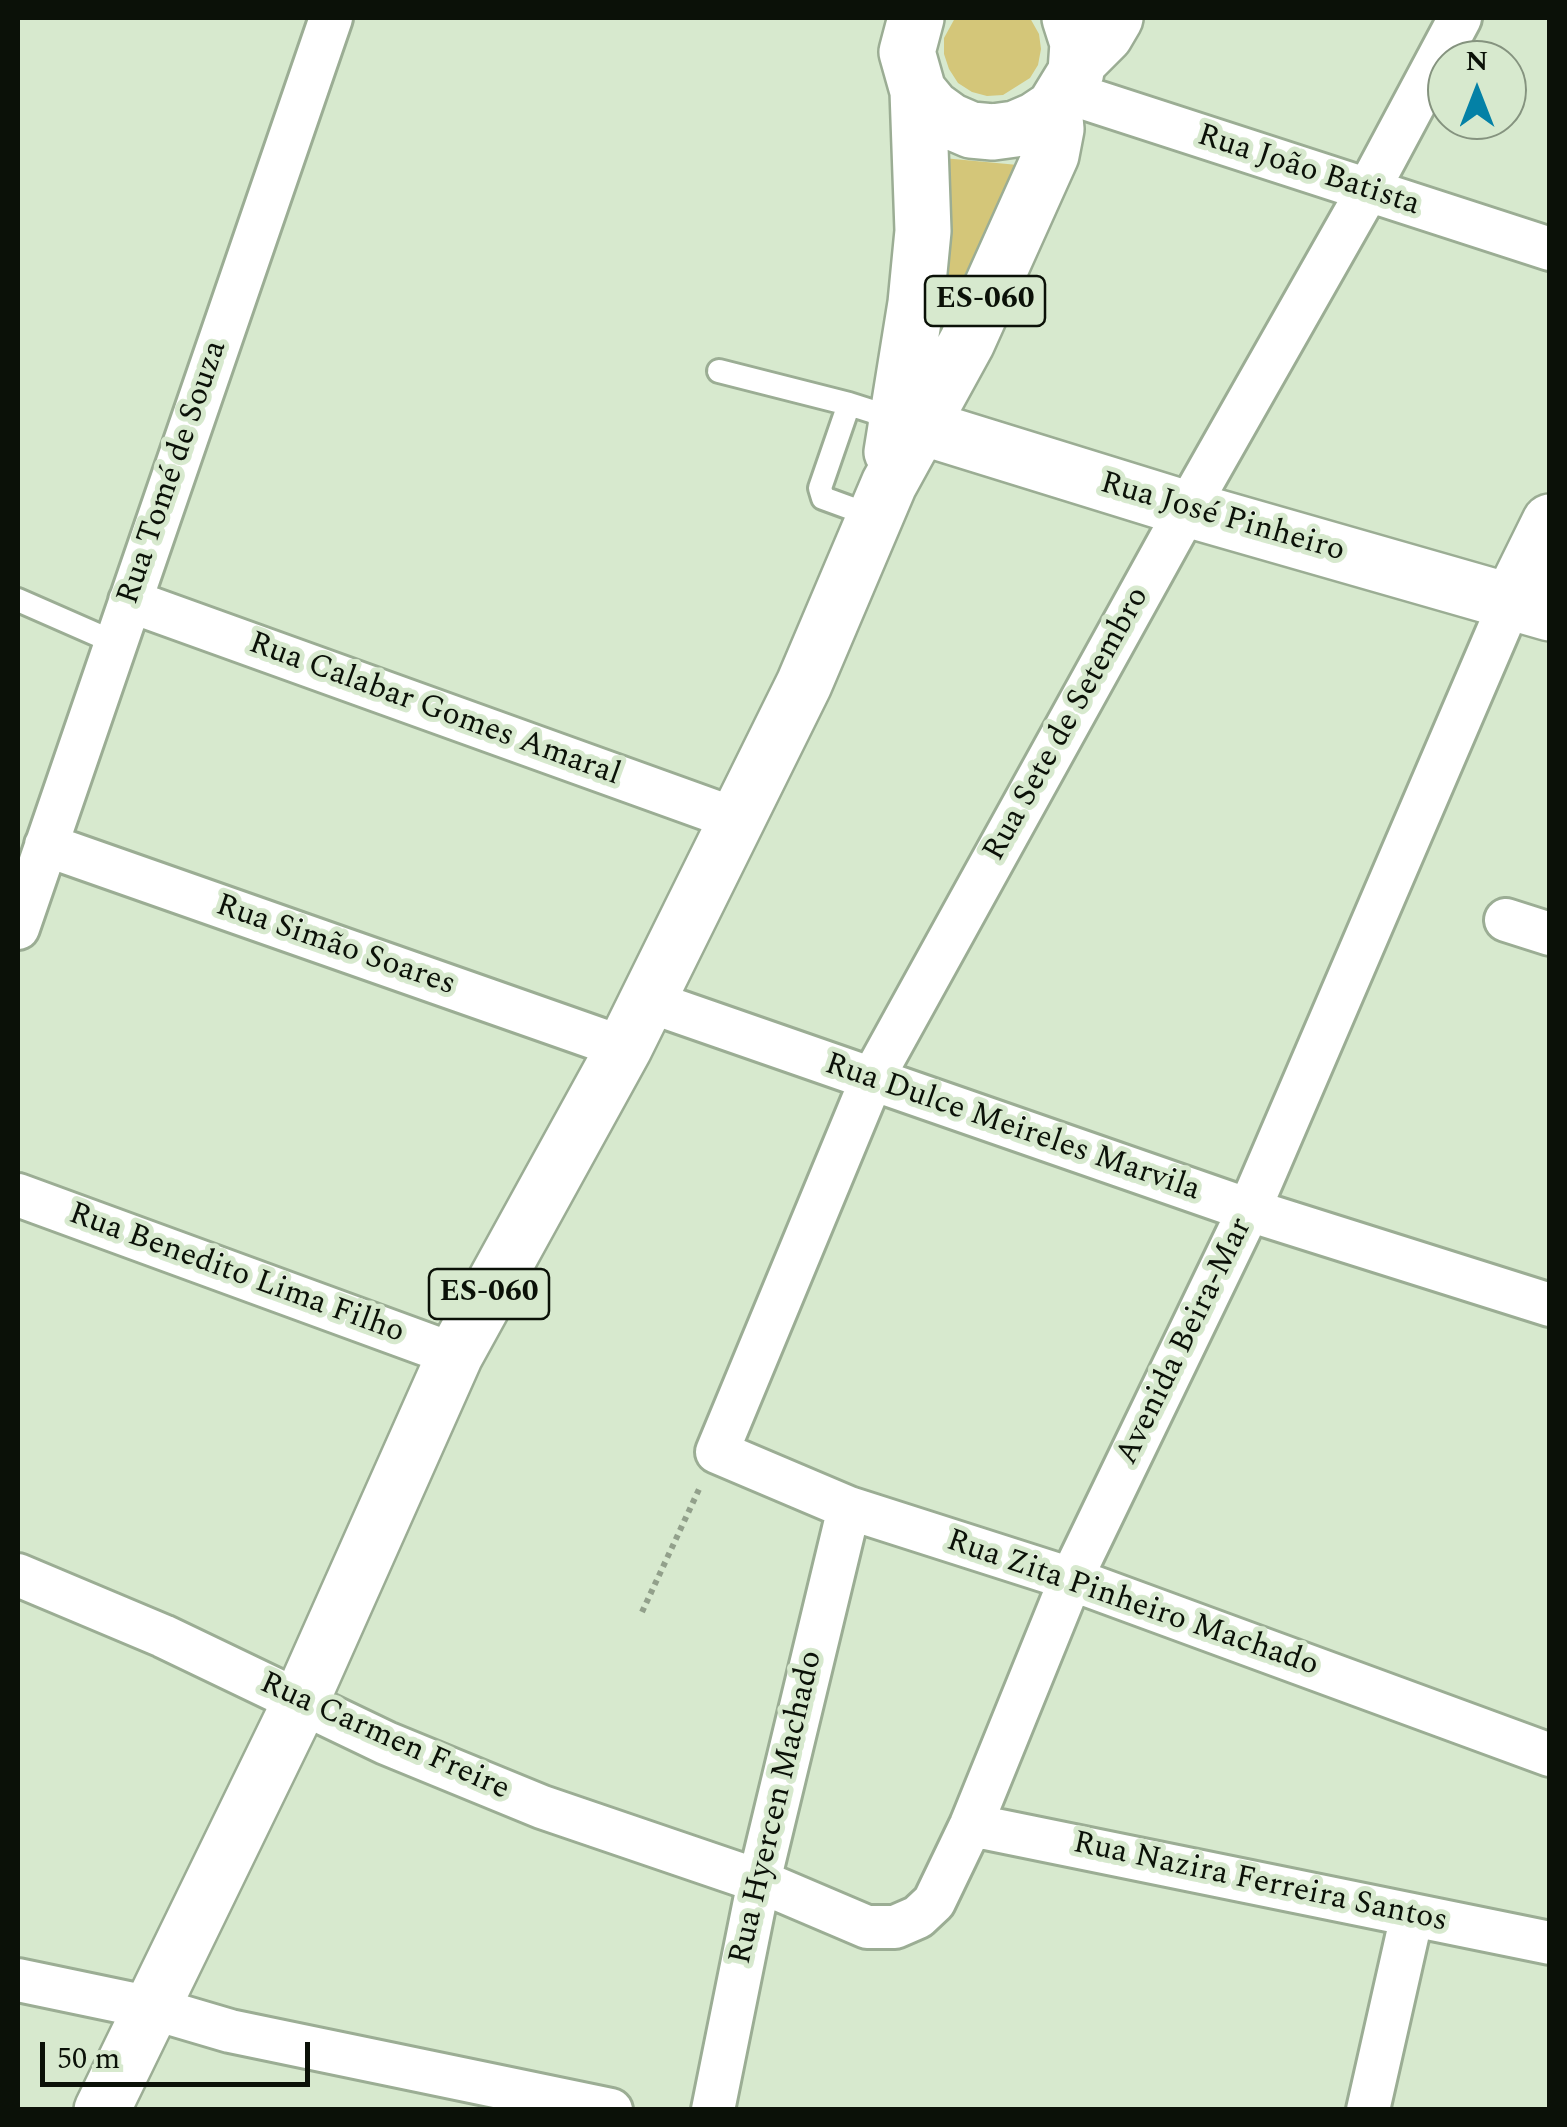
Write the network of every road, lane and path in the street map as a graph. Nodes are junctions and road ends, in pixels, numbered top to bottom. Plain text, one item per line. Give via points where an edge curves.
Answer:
1 (331, 18) edge
2 (1116, 18) edge
3 (1460, 18) edge
4 (907, 45) edge
5 (1067, 70) edge
6 (1368, 192) junction
7 (1550, 249) edge
8 (720, 371) dead end
9 (889, 417) junction
10 (882, 501) junction
11 (1187, 510) junction
12 (1550, 522) edge
13 (18, 600) edge
14 (130, 601) junction
15 (1530, 608) edge
16 (116, 643) junction
17 (738, 820) junction
18 (46, 845) junction
19 (1506, 920) dead end
20 (18, 928) edge
21 (1550, 934) edge
22 (636, 1025) junction
23 (871, 1081) junction
24 (18, 1194) edge
25 (1249, 1210) junction
26 (1550, 1305) edge
27 (455, 1355) junction
28 (717, 1452) junction
29 (850, 1508) junction
30 (18, 1575) edge
31 (1072, 1578) junction
32 (642, 1612) dead end
33 (300, 1703) junction
34 (1550, 1755) edge
35 (971, 1824) junction
36 (759, 1880) junction
37 (1412, 1915) junction
38 (1550, 1943) edge
39 (18, 1980) edge
40 (152, 2008) junction
41 (102, 2110) edge
42 (611, 2110) edge
43 (713, 2110) edge
44 (1368, 2110) edge

1 - 14 street, Rua Tomé de Souza
2 - 5 main road, ES-060
3 - 6 street, Rua Sete de Setembro
4 - 5 main road, ES-060 via 932,108 971,130 1016,128
4 - 9 main road, ES-060 via 923,231 916,303
5 - 6 street, Rua João Batista
5 - 9 main road, ES-060 via 1051,155 966,342
6 - 7 street, Rua João Batista
6 - 11 street, Rua Sete de Setembro
8 - 9 lane
9 - 10 main road, ES-060
9 - 10 lane via 821,493
9 - 11 main road, Rua José Pinheiro
10 - 17 main road, ES-060
11 - 15 main road, Rua José Pinheiro
11 - 23 street, Rua Sete de Setembro
12 - 15 main road
13 - 16 lane
14 - 16 street, Rua Tomé de Souza
14 - 17 street, Rua Calabar Gomes Amaral
15 - 25 street, Avenida Beira-Mar
16 - 18 street, Rua Tomé de Souza
17 - 22 main road, ES-060
18 - 20 street, Rua Tomé de Souza
18 - 22 street, Rua Simão Soares
19 - 21 street
22 - 23 street, Rua Dulce Meireles Marvila
22 - 27 main road, ES-060
23 - 25 street, Rua Dulce Meireles Marvila
23 - 28 street, Rua Sete de Setembro
24 - 27 street, Rua Benedito Lima Filho
25 - 26 street, Rua Dulce Meireles Marvila
25 - 31 street, Avenida Beira-Mar
27 - 33 main road, ES-060
28 - 29 street, Rua Zita Pinheiro Machado
28 - 32 path
29 - 31 street, Rua Zita Pinheiro Machado
29 - 36 street, Rua Hyercen Machado
30 - 33 street, Rua Carmen Freire
31 - 34 street, Rua Zita Pinheiro Machado
31 - 35 street, Avenida Beira-Mar
33 - 36 street, Rua Carmen Freire via 542,1806
33 - 40 main road, ES-060
35 - 36 street, Avenida Beira-Mar via 934,1902 896,1926 867,1926
35 - 37 street, Rua Nazira Ferreira Santos
36 - 43 street, Rua Hyercen Machado
37 - 38 street, Rua Nazira Ferreira Santos
37 - 44 street
39 - 40 street
40 - 41 main road, ES-060
40 - 42 street via 230,2031

